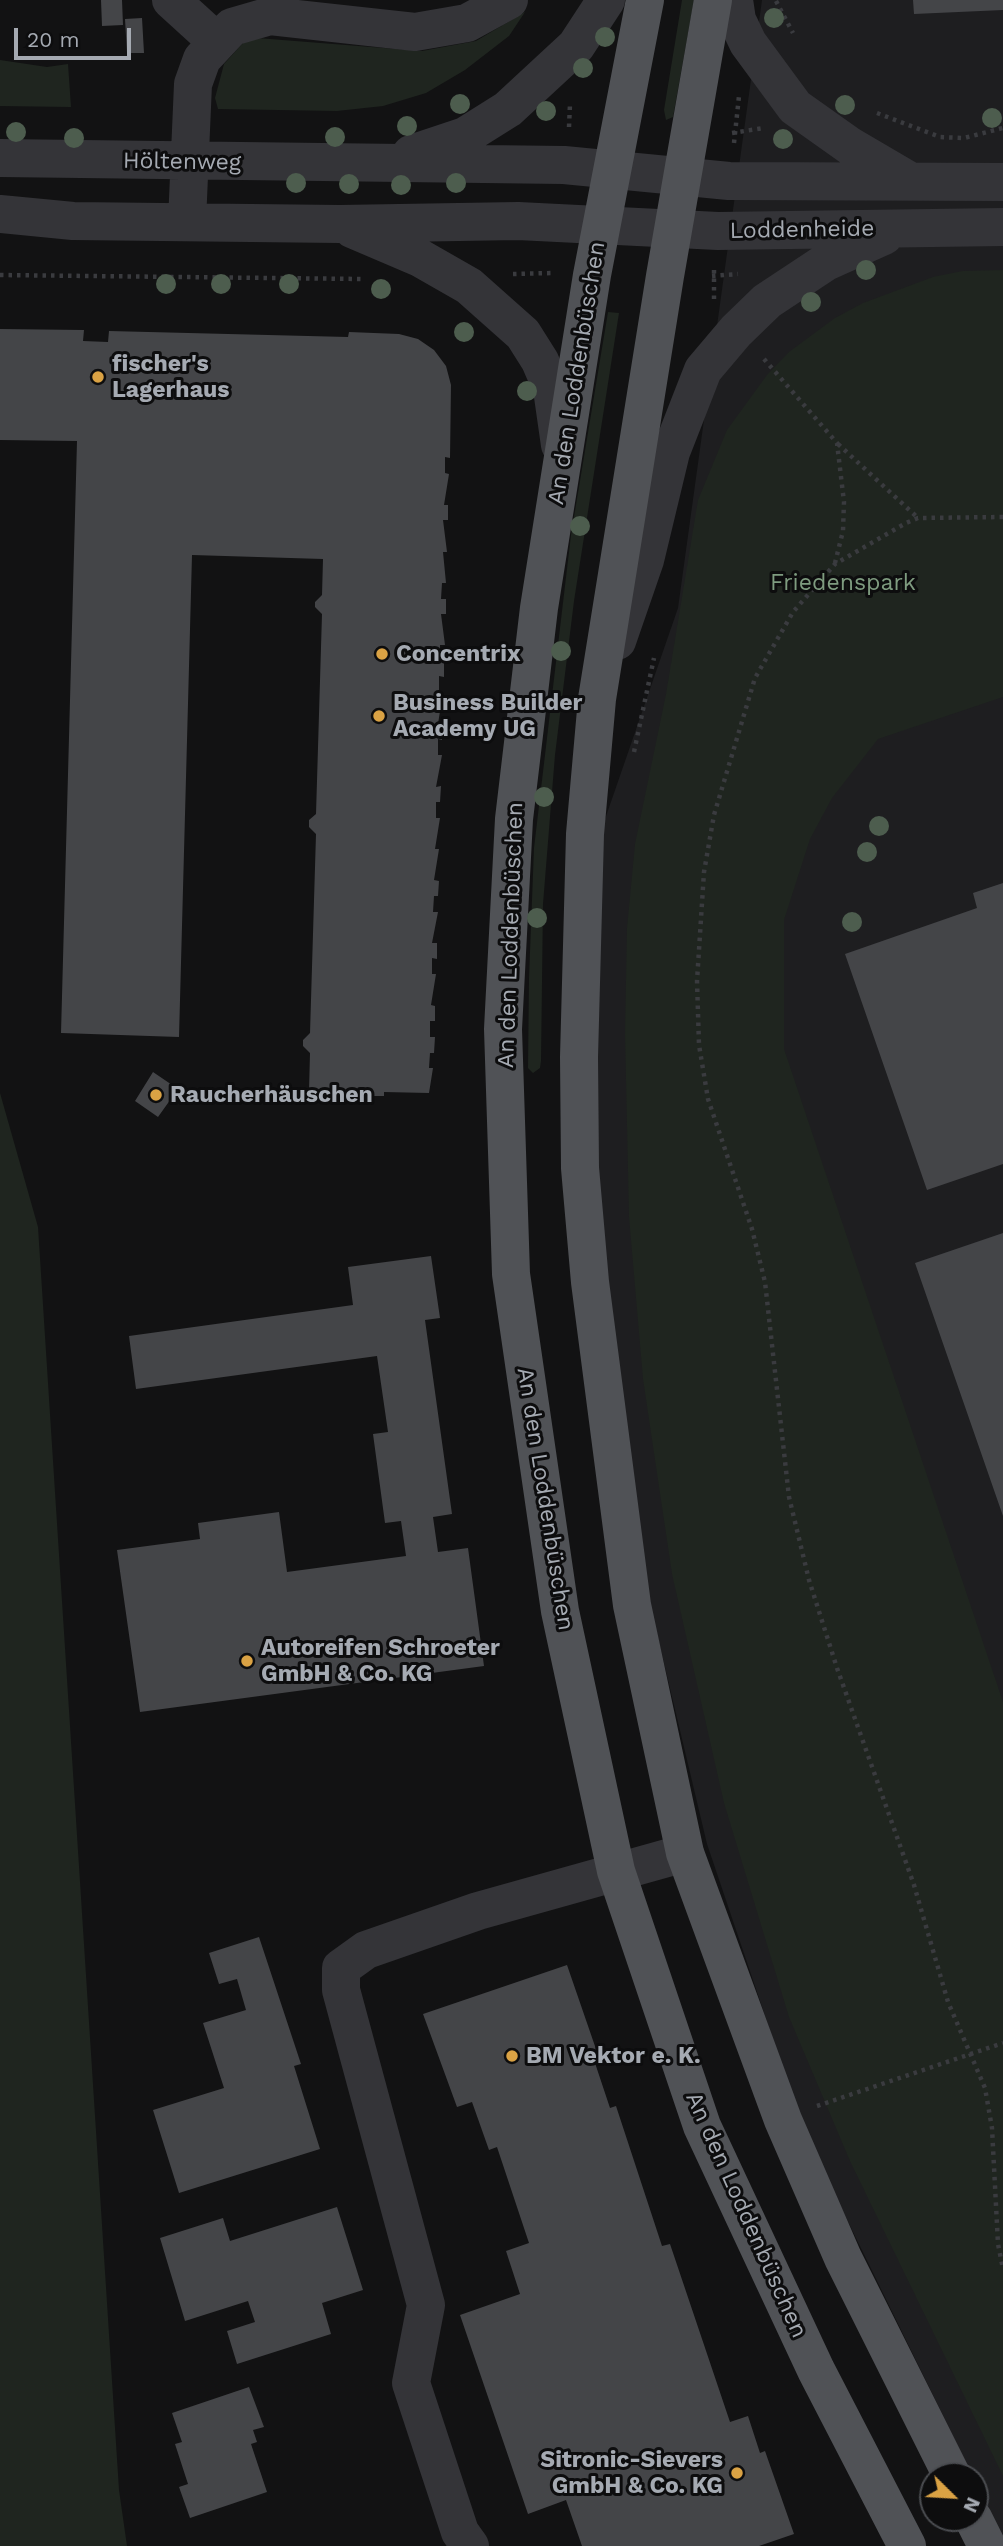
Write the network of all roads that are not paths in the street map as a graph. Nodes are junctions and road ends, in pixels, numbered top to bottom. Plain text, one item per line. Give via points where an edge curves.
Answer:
1 (171, 0) edge
2 (509, 0) edge
3 (606, 0) edge
4 (645, 0) edge
5 (713, 0) edge
6 (734, 0) edge
7 (216, 41) junction
8 (0, 158) edge
9 (189, 162) junction
10 (365, 165) junction
11 (612, 169) junction
12 (682, 177) junction
13 (910, 181) junction
14 (1003, 182) edge
15 (0, 214) edge
16 (187, 222) junction
17 (340, 224) junction
18 (602, 226) junction
19 (1003, 227) edge
20 (673, 229) junction
21 (899, 229) junction
22 (561, 468) junction
23 (597, 699) junction
24 (685, 1853) junction
25 (616, 1871) junction
26 (945, 2462) edge
27 (470, 2546) edge
28 (907, 2546) edge

1 - 7 street
2 - 7 street via 467,23 442,29 415,32 270,16 232,26
3 - 10 street, Höltenweg via 576,46 508,110 437,147
4 - 11 main road, An den Loddenbüschen
5 - 12 main road
6 - 13 street via 748,43 795,107
7 - 9 street via 202,59 193,83
8 - 9 street, Höltenweg
9 - 10 street, Höltenweg
9 - 16 street
10 - 11 street, Höltenweg
11 - 12 street, Loddenheide
11 - 18 main road, An den Loddenbüschen
12 - 13 street, Loddenheide
12 - 20 main road
13 - 14 street, Loddenheide
15 - 16 street via 73,221
16 - 17 street
17 - 18 street via 518,221
17 - 22 street via 420,258 469,286 523,334 552,389
18 - 20 street, Loddenheide
18 - 22 main road, An den Loddenbüschen
19 - 21 street, Loddenheide
20 - 21 street, Loddenheide
20 - 23 main road
21 - 23 street via 826,262 767,301 703,369 671,452 645,560
22 - 25 main road, An den Loddenbüschen via 514,819 503,1030 511,1274 560,1611
23 - 24 main road via 585,834 580,1168 603,1395 632,1605
24 - 25 street
24 - 26 main road via 783,2120 843,2258
25 - 27 street via 366,1950 341,1968 341,1990 426,2305 411,2383 460,2532
25 - 28 main road, An den Loddenbüschen via 702,2126 816,2370

